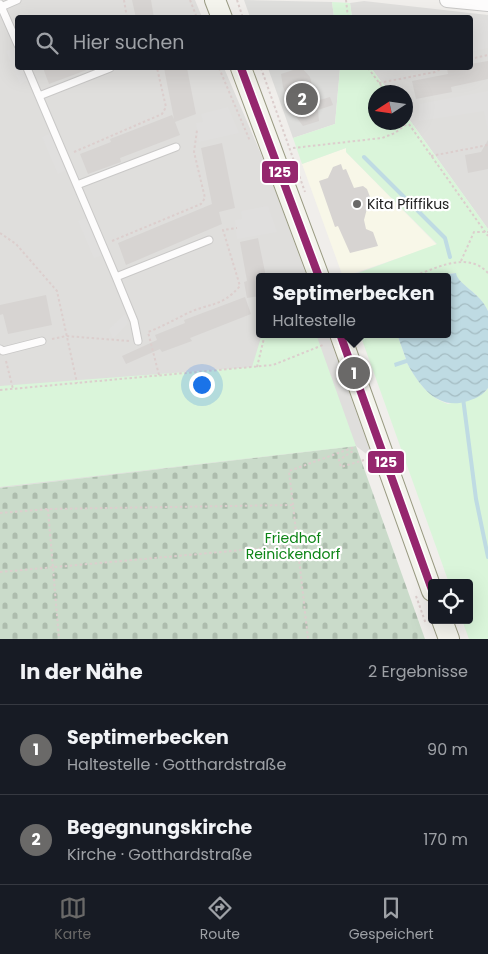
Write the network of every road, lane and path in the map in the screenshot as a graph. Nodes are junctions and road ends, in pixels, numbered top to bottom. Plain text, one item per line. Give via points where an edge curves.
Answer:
1 (17, 0) edge
2 (124, 0) edge
3 (190, 0) edge
4 (215, 0) edge
5 (236, 0) edge
6 (346, 0) edge
7 (447, 0) edge
8 (488, 4) edge
9 (0, 5) edge
10 (126, 15) edge
11 (197, 15) edge
12 (221, 15) edge
13 (242, 15) edge
14 (348, 15) edge
15 (15, 38) edge
16 (488, 56) edge
17 (473, 58) edge
18 (28, 70) edge
19 (105, 70) edge
20 (157, 70) edge
21 (242, 70) edge
22 (262, 70) edge
23 (369, 70) edge
24 (438, 70) edge
25 (379, 83) joint
26 (39, 96) junction
27 (197, 130) dead end
28 (400, 130) edge
29 (413, 130) edge
30 (488, 145) edge
31 (176, 146) dead end
32 (293, 148) dead end
33 (72, 153) dead end
34 (431, 156) junction
35 (77, 185) junction
36 (305, 192) dead end
37 (237, 228) dead end
38 (487, 232) edge
39 (0, 233) edge
40 (488, 236) edge
41 (209, 240) dead end
42 (110, 242) dead end
43 (461, 260) junction
44 (318, 273) edge
45 (423, 273) edge
46 (488, 273) edge
47 (116, 277) junction
48 (66, 336) junction
49 (149, 336) junction
50 (264, 338) edge
51 (341, 338) edge
52 (42, 341) joint
53 (138, 341) junction
54 (323, 345) dead end
55 (2, 350) edge
56 (257, 366) junction
57 (159, 376) junction
58 (77, 383) junction
59 (13, 389) junction
60 (0, 390) edge
61 (364, 460) dead end
62 (293, 505) junction
63 (48, 509) junction
64 (0, 513) edge
65 (298, 545) junction
66 (53, 567) junction
67 (0, 572) edge
68 (428, 581) edge
69 (443, 624) edge
70 (59, 639) edge
71 (308, 639) edge
72 (449, 639) edge

1 - 9 lane
2 - 10 path
3 - 11 path
4 - 12 main road
5 - 13 path
6 - 14 path
7 - 8 street
9 - 15 lane
16 - 17 path
18 - 26 lane
19 - 26 lane
20 - 33 path via 166,107 162,114
21 - 44 main road
22 - 36 path
23 - 25 path
24 - 25 path
26 - 35 lane
27 - 42 path via 194,152 205,198 201,204
28 - 32 path via 382,138
29 - 34 path
30 - 34 path
31 - 35 lane
34 - 38 path
35 - 47 lane
37 - 49 path via 223,230 240,286 228,299 184,315 148,332
38 - 40 path
38 - 43 path via 474,232
39 - 48 path via 16,244 57,291
41 - 47 lane
43 - 45 path
43 - 46 path
47 - 53 lane via 134,321
48 - 52 path
48 - 53 path
48 - 58 path
49 - 53 path
49 - 57 path
50 - 56 path
51 - 68 main road
52 - 55 lane
54 - 56 path via 272,365
55 - 59 path
56 - 57 path
57 - 58 path
58 - 59 path
59 - 60 path
61 - 62 path via 341,467 340,460 353,451 352,448 289,471
62 - 63 path
62 - 65 path
63 - 64 path
63 - 66 path
65 - 66 path
65 - 71 path
66 - 67 path
66 - 70 path
69 - 72 main road

